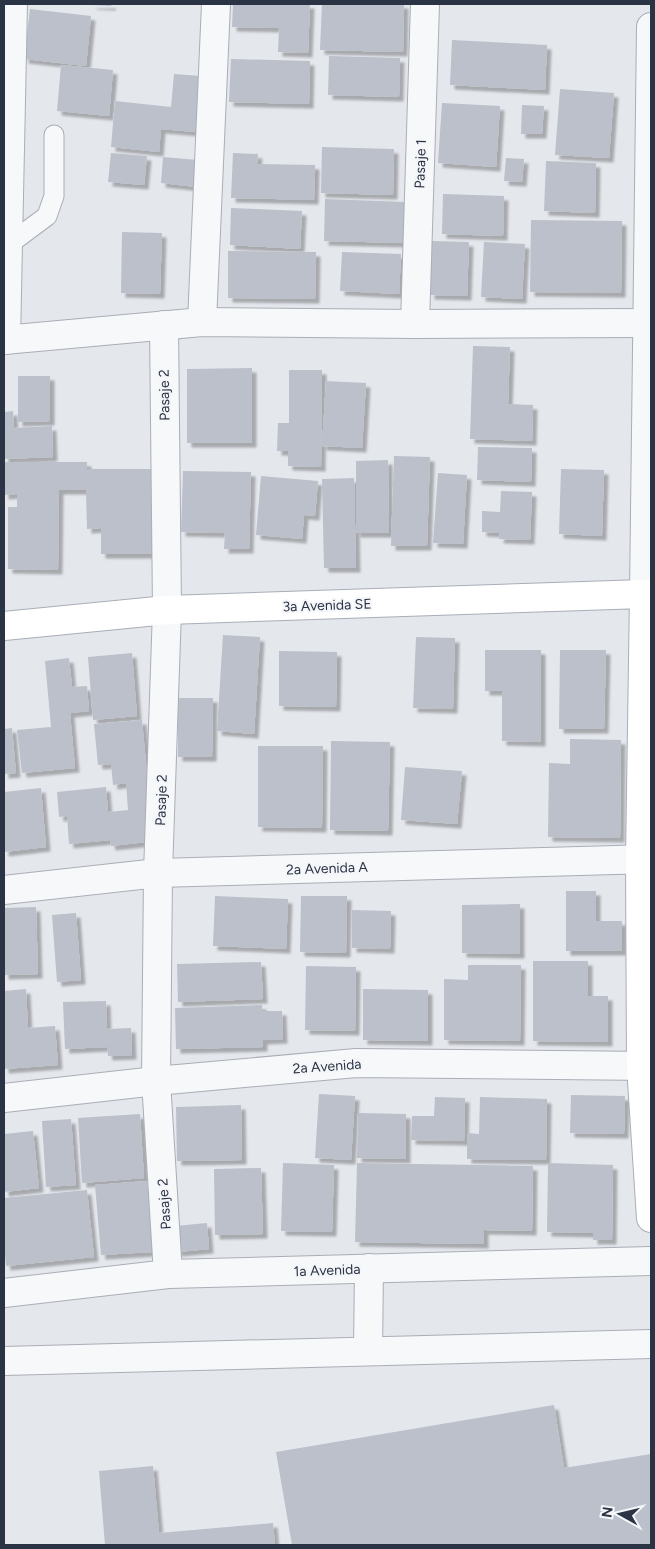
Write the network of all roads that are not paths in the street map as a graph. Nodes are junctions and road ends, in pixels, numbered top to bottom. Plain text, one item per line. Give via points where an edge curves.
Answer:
1 (13, 4) edge
2 (216, 4) edge
3 (425, 4) edge
4 (651, 27) edge
5 (54, 135) dead end
6 (8, 244) junction
7 (202, 322) junction
8 (647, 323) junction
9 (415, 324) junction
10 (164, 325) junction
11 (5, 340) edge
12 (648, 594) edge
13 (167, 610) junction
14 (4, 626) edge
15 (645, 859) edge
16 (158, 873) junction
17 (4, 890) edge
18 (646, 1066) edge
19 (156, 1081) junction
20 (4, 1098) edge
21 (651, 1218) edge
22 (651, 1261) edge
23 (369, 1268) junction
24 (168, 1274) junction
25 (4, 1293) edge
26 (651, 1344) edge
27 (368, 1351) junction
28 (4, 1361) edge

1 - 6 street
2 - 7 street
3 - 9 street, Pasaje 1
4 - 8 street
5 - 6 lane via 54,196 47,216
6 - 11 street
7 - 9 street
7 - 10 street
8 - 9 street
8 - 12 street
10 - 11 street
10 - 13 street, Pasaje 2
12 - 13 street, 3a Avenida SE
12 - 15 street
13 - 14 street, 3a Avenida SE
13 - 16 street, Pasaje 2
15 - 16 street, 2a Avenida A
15 - 18 street
16 - 17 street, 2a Avenida A
16 - 19 street, Pasaje 2
18 - 19 street, 2a Avenida via 356,1063
18 - 21 street
19 - 20 street, 2a Avenida
19 - 24 street, Pasaje 2
22 - 23 street, 1a Avenida
23 - 24 street, 1a Avenida
23 - 27 street
24 - 25 street, 1a Avenida
26 - 27 street
27 - 28 street

